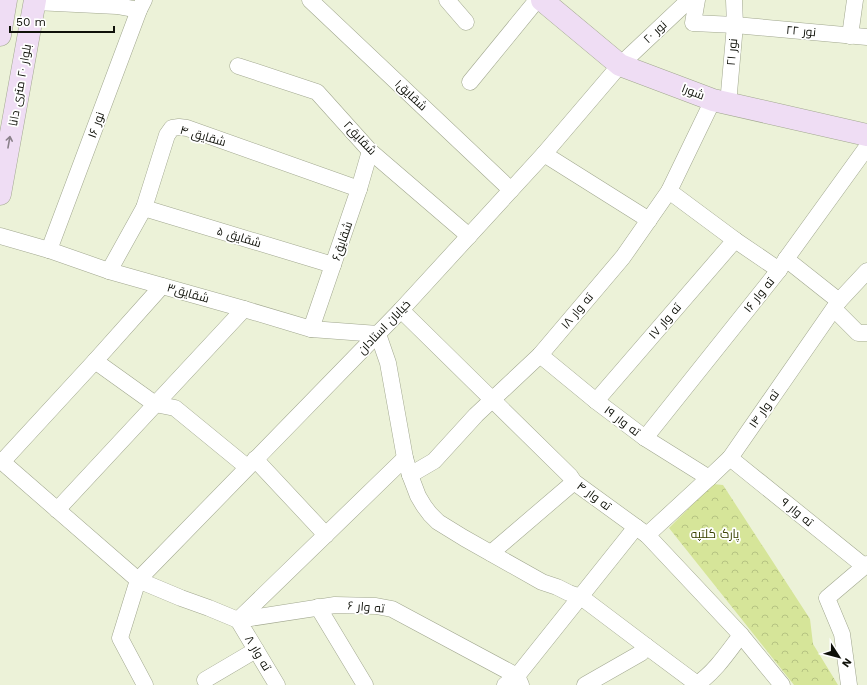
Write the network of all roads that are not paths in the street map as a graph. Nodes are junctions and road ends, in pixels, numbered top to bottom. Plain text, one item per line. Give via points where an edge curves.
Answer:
1 (6, 0) edge
2 (310, 0) edge
3 (447, 0) edge
4 (537, 0) edge
5 (542, 0) edge
6 (689, 0) edge
7 (697, 0) edge
8 (734, 0) edge
9 (855, 0) edge
10 (35, 1) edge
11 (117, 3) edge
12 (142, 5) edge
13 (466, 22) dead end
14 (735, 25) junction
15 (0, 36) edge
16 (850, 36) junction
17 (867, 37) edge
18 (620, 65) junction
19 (238, 66) dead end
20 (470, 82) dead end
21 (720, 102) junction
22 (867, 135) edge
23 (867, 147) edge
24 (370, 151) junction
25 (544, 154) junction
26 (359, 189) junction
27 (511, 190) junction
28 (669, 190) junction
29 (0, 194) edge
30 (144, 208) junction
31 (648, 220) junction
32 (0, 236) edge
33 (469, 236) junction
34 (735, 240) junction
35 (49, 250) junction
36 (333, 265) junction
37 (782, 265) junction
38 (109, 270) junction
39 (867, 271) edge
40 (162, 286) junction
41 (837, 305) junction
42 (244, 309) junction
43 (401, 310) junction
44 (311, 329) junction
45 (867, 333) edge
46 (378, 334) junction
47 (540, 355) junction
48 (95, 361) junction
49 (493, 400) junction
50 (596, 401) junction
51 (156, 404) junction
52 (645, 438) junction
53 (405, 458) junction
54 (730, 458) junction
55 (1, 461) edge
56 (251, 463) junction
57 (410, 475) junction
58 (709, 478) junction
59 (574, 482) junction
60 (57, 510) junction
61 (642, 531) junction
62 (326, 535) junction
63 (491, 553) junction
64 (865, 565) edge
65 (138, 580) junction
66 (581, 597) junction
67 (318, 607) junction
68 (238, 620) junction
69 (741, 635) junction
70 (646, 646) junction
71 (256, 650) junction
72 (205, 680) dead end
73 (514, 682) edge
74 (145, 685) edge
75 (277, 685) edge
76 (364, 685) edge
77 (585, 685) edge
78 (697, 685) edge
79 (782, 685) edge
80 (849, 685) edge

1 - 15 street
2 - 27 street, شقایق۱
3 - 13 street
4 - 20 street
5 - 18 street, شورا
6 - 18 street, نور ۲۰
7 - 14 street, نور ۲۲ via 693,23
8 - 14 street, نور ۲۱
9 - 16 street
10 - 11 street
29 -> 10 street, بلوار ۲۰ متری دانا
11 - 12 street
12 - 35 street, نور ۱۶
14 - 16 street, نور ۲۲
14 - 21 street, نور ۲۱
16 - 17 street, نور ۲۲
18 - 21 street, شورا
18 - 25 street, خیابان استادان
19 - 24 street, شقایق۲ via 317,92
21 - 22 street, شورا
21 - 28 street, ته وار ۱۸
23 - 37 street, ته وار ۱۶
24 - 26 street, شقایق۶
24 - 33 street, شقایق۲
25 - 27 street, خیابان استادان
25 - 31 street
26 - 30 street, شقایق ۴ via 178,127 172,128 167,135
26 - 36 street, شقایق۶
27 - 33 street, خیابان استادان
28 - 31 street, ته وار ۱۸
28 - 34 street
30 - 36 street, شقایق ۵
30 - 38 street, شقایق ۴
31 - 47 street, ته وار ۱۸ via 623,257
32 - 35 street, شقایق۳
33 - 43 street, خیابان استادان
34 - 37 street
34 - 50 street, ته وار ۱۷
35 - 38 street, شقایق۳
36 - 44 street, شقایق۶
37 - 41 street
37 - 52 street, ته وار ۱۶
38 - 40 street, شقایق۳
39 - 41 street, ته وار ۱۴
40 - 42 street, شقایق۳
40 - 48 street
41 - 45 street via 858,333
41 - 54 street, ته وار ۱۴
42 - 44 street, شقایق۳
42 - 51 street
43 - 46 street, خیابان استادان
43 - 49 street, ته وار ۴
44 - 46 street, شقایق۳
46 - 53 street via 388,363
46 - 56 street, خیابان استادان
47 - 49 street, ته وار ۱۸
47 - 50 street, ته وار ۱۹
48 - 51 street
48 - 55 street
49 - 57 street, ته وار ۱۸ via 434,461
49 - 59 street, ته وار ۴
50 - 52 street, ته وار ۱۹
51 - 56 street via 175,408
51 - 60 street
52 - 58 street, ته وار ۱۹
53 - 57 street
53 - 62 street
54 - 58 street, ته وار ۱۴
54 - 64 street, ته وار ۹
55 - 60 street
56 - 62 street
56 - 65 street, خیابان استادان
57 - 63 street via 418,496 438,522
58 - 61 street, ته وار ۱۴
59 - 61 street, ته وار ۴
59 - 63 street
60 - 65 street
61 - 66 street, ته وار ۱۴
61 - 69 street, ته وار ۴
62 - 68 street
63 - 66 street via 542,582
64 - 80 street via 827,598 842,634
65 - 68 street
65 - 74 street via 120,638
66 - 70 street
66 - 73 street, ته وار ۱۴
67 - 68 street, ته وار ۶
67 - 73 street, ته وار ۶ via 360,605 392,609
67 - 76 street
68 - 71 street, ته وار ۸
69 - 78 street via 712,672
69 - 79 street, ته وار ۴
70 - 77 street via 641,653
70 - 78 street
71 - 72 street
71 - 75 street, ته وار ۸

